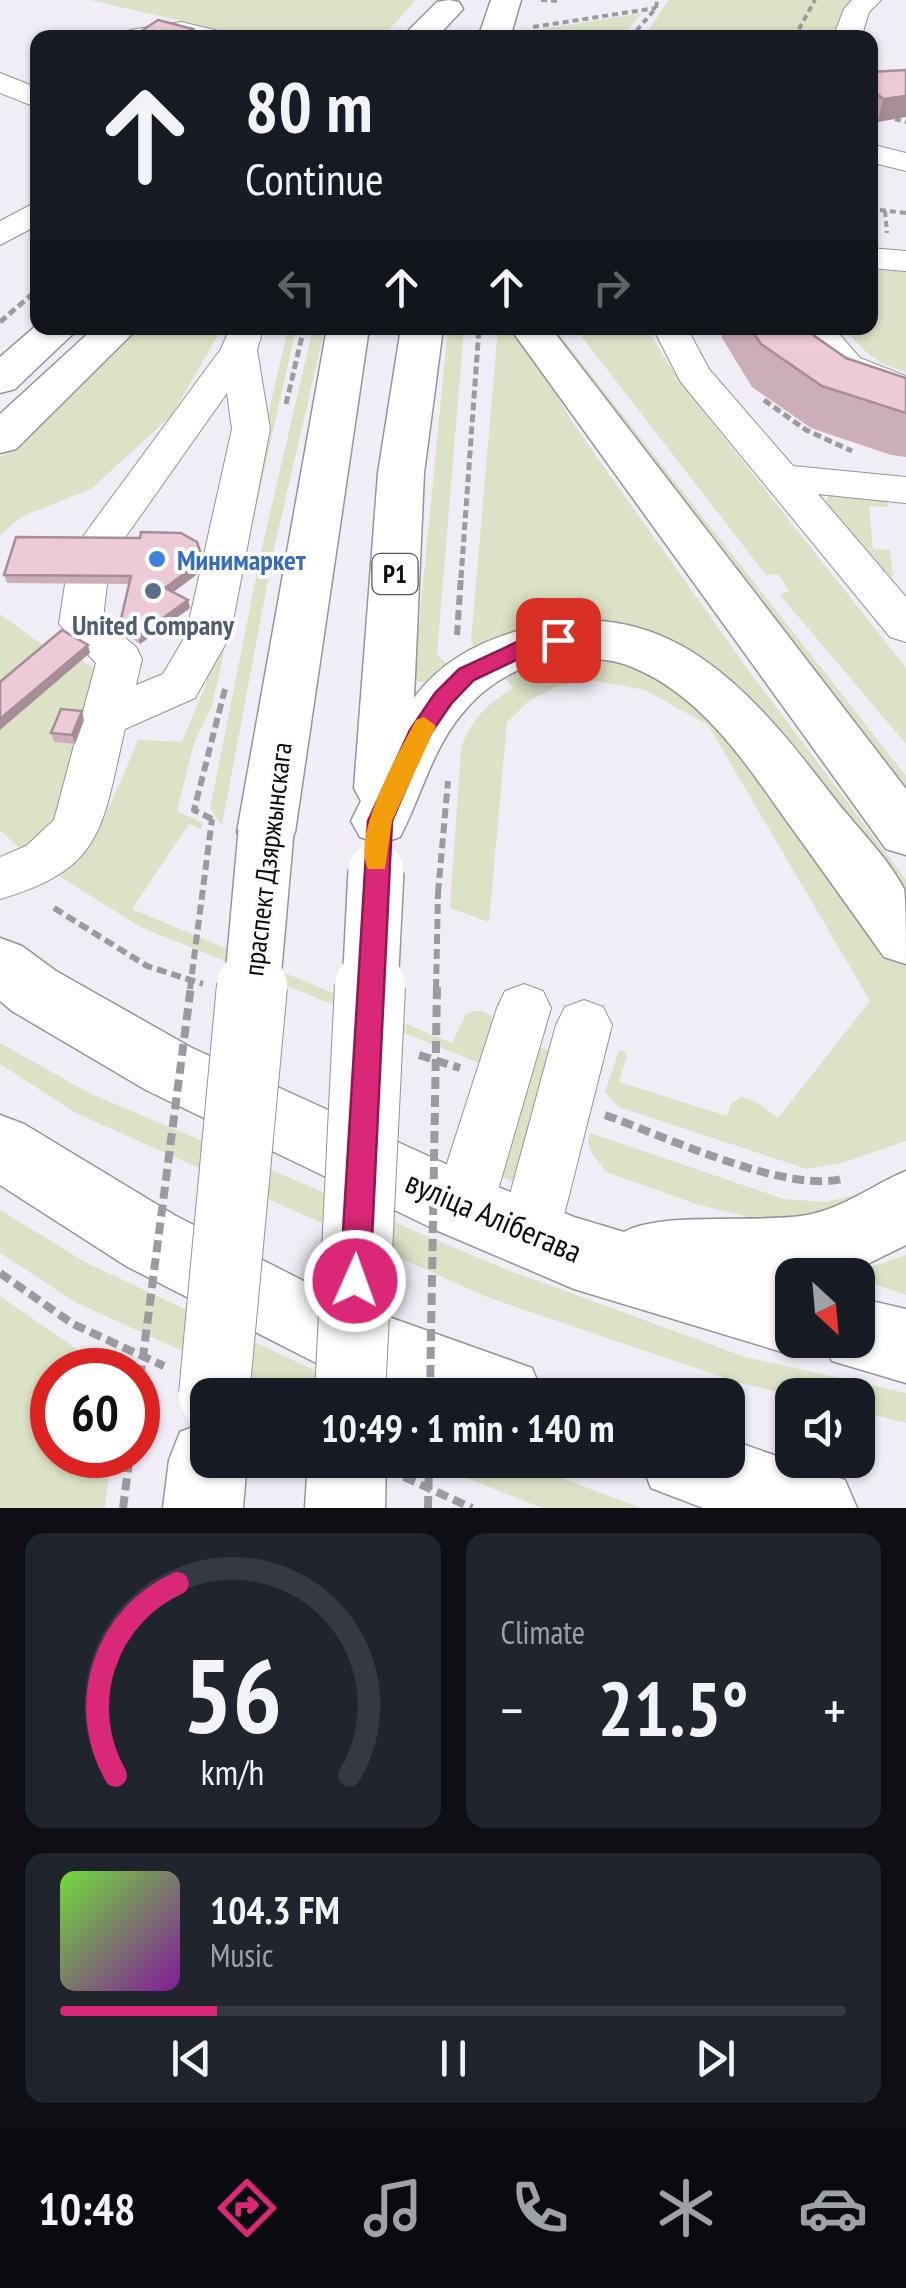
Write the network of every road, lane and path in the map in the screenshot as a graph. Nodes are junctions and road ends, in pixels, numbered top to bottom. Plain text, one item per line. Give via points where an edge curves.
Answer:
1 (506, 0) edge
2 (541, 0) edge
3 (656, 0) edge
4 (816, 0) edge
5 (868, 0) edge
6 (558, 1) edge
7 (656, 8) junction
8 (533, 27) dead end
9 (497, 30) edge
10 (637, 30) edge
11 (799, 30) edge
12 (850, 30) edge
13 (0, 62) edge
14 (0, 72) edge
15 (0, 82) edge
16 (30, 95) edge
17 (895, 119) edge
18 (906, 122) edge
19 (878, 156) edge
20 (906, 165) edge
21 (878, 169) edge
22 (878, 210) edge
23 (906, 213) edge
24 (30, 215) edge
25 (0, 235) edge
26 (878, 258) edge
27 (906, 260) edge
28 (30, 296) edge
29 (0, 322) edge
30 (50, 335) edge
31 (110, 335) edge
32 (346, 335) edge
33 (421, 335) edge
34 (478, 335) edge
35 (535, 335) edge
36 (674, 335) edge
37 (821, 335) edge
38 (240, 339) edge
39 (0, 380) edge
40 (906, 389) edge
41 (762, 399) dead end
42 (0, 439) edge
43 (858, 454) dead end
44 (782, 478) junction
45 (906, 490) edge
46 (906, 626) edge
47 (456, 650) dead end
48 (108, 717) junction
49 (449, 768) dead end
50 (239, 826) junction
51 (906, 832) edge
52 (398, 862) junction
53 (0, 878) edge
54 (906, 938) edge
55 (0, 965) edge
56 (524, 1008) dead end
57 (584, 1025) dead end
58 (0, 1147) edge
59 (906, 1206) edge
60 (463, 1207) junction
61 (552, 1244) junction
62 (0, 1273) edge
63 (775, 1313) edge
64 (875, 1339) edge
65 (906, 1346) edge
66 (147, 1348) edge
67 (195, 1378) edge
68 (352, 1378) edge
69 (429, 1378) edge
70 (457, 1378) edge
71 (190, 1381) edge
72 (127, 1478) edge
73 (206, 1478) edge
74 (429, 1478) edge
75 (726, 1478) edge
76 (364, 1481) edge
77 (123, 1508) edge
78 (203, 1508) edge
79 (428, 1508) edge
80 (472, 1508) edge
81 (817, 1508) edge

1 - 9 main road
2 - 6 path
3 - 7 path
4 - 11 path
5 - 12 street
7 - 8 path
7 - 10 path
13 - 14 street
15 - 16 street
17 - 18 path
19 - 20 street
20 - 21 street
22 - 23 path
24 - 25 street
26 - 27 street
28 - 29 path
30 - 39 main road
31 - 42 main road
32 - 50 main road, праспект Дзяржынскага
33 - 52 main road, Р1 via 401,473
34 - 47 path
35 - 51 main road
36 - 44 street via 693,373
37 - 40 street via 848,366
38 - 48 street via 252,429 208,636 178,686
38 - 48 street via 92,565 82,624 120,659
41 - 43 path via 806,430
44 - 45 street
44 - 46 street
48 - 53 street via 65,846
49 - 52 path
50 - 66 path, bridge
50 - 67 main road, праспект Дзяржынскага, bridge
52 - 54 main road via 418,736 443,698 466,674 524,647 598,641 668,662 726,704
52 - 68 main road, Р1, bridge
52 - 69 path, bridge
55 - 60 main road, вуліца Алібегава via 169,1069
56 - 60 street
57 - 61 street
58 - 70 main road via 152,1242 326,1331
59 - 61 main road via 830,1245 783,1253 712,1258
60 - 61 main road, вуліца Алібегава
61 - 63 main road, вуліца Алібегава
62 - 71 path via 73,1324
64 - 65 main road
72 - 77 path
73 - 78 main road
74 - 79 path, bridge
75 - 81 main road
76 - 80 path

